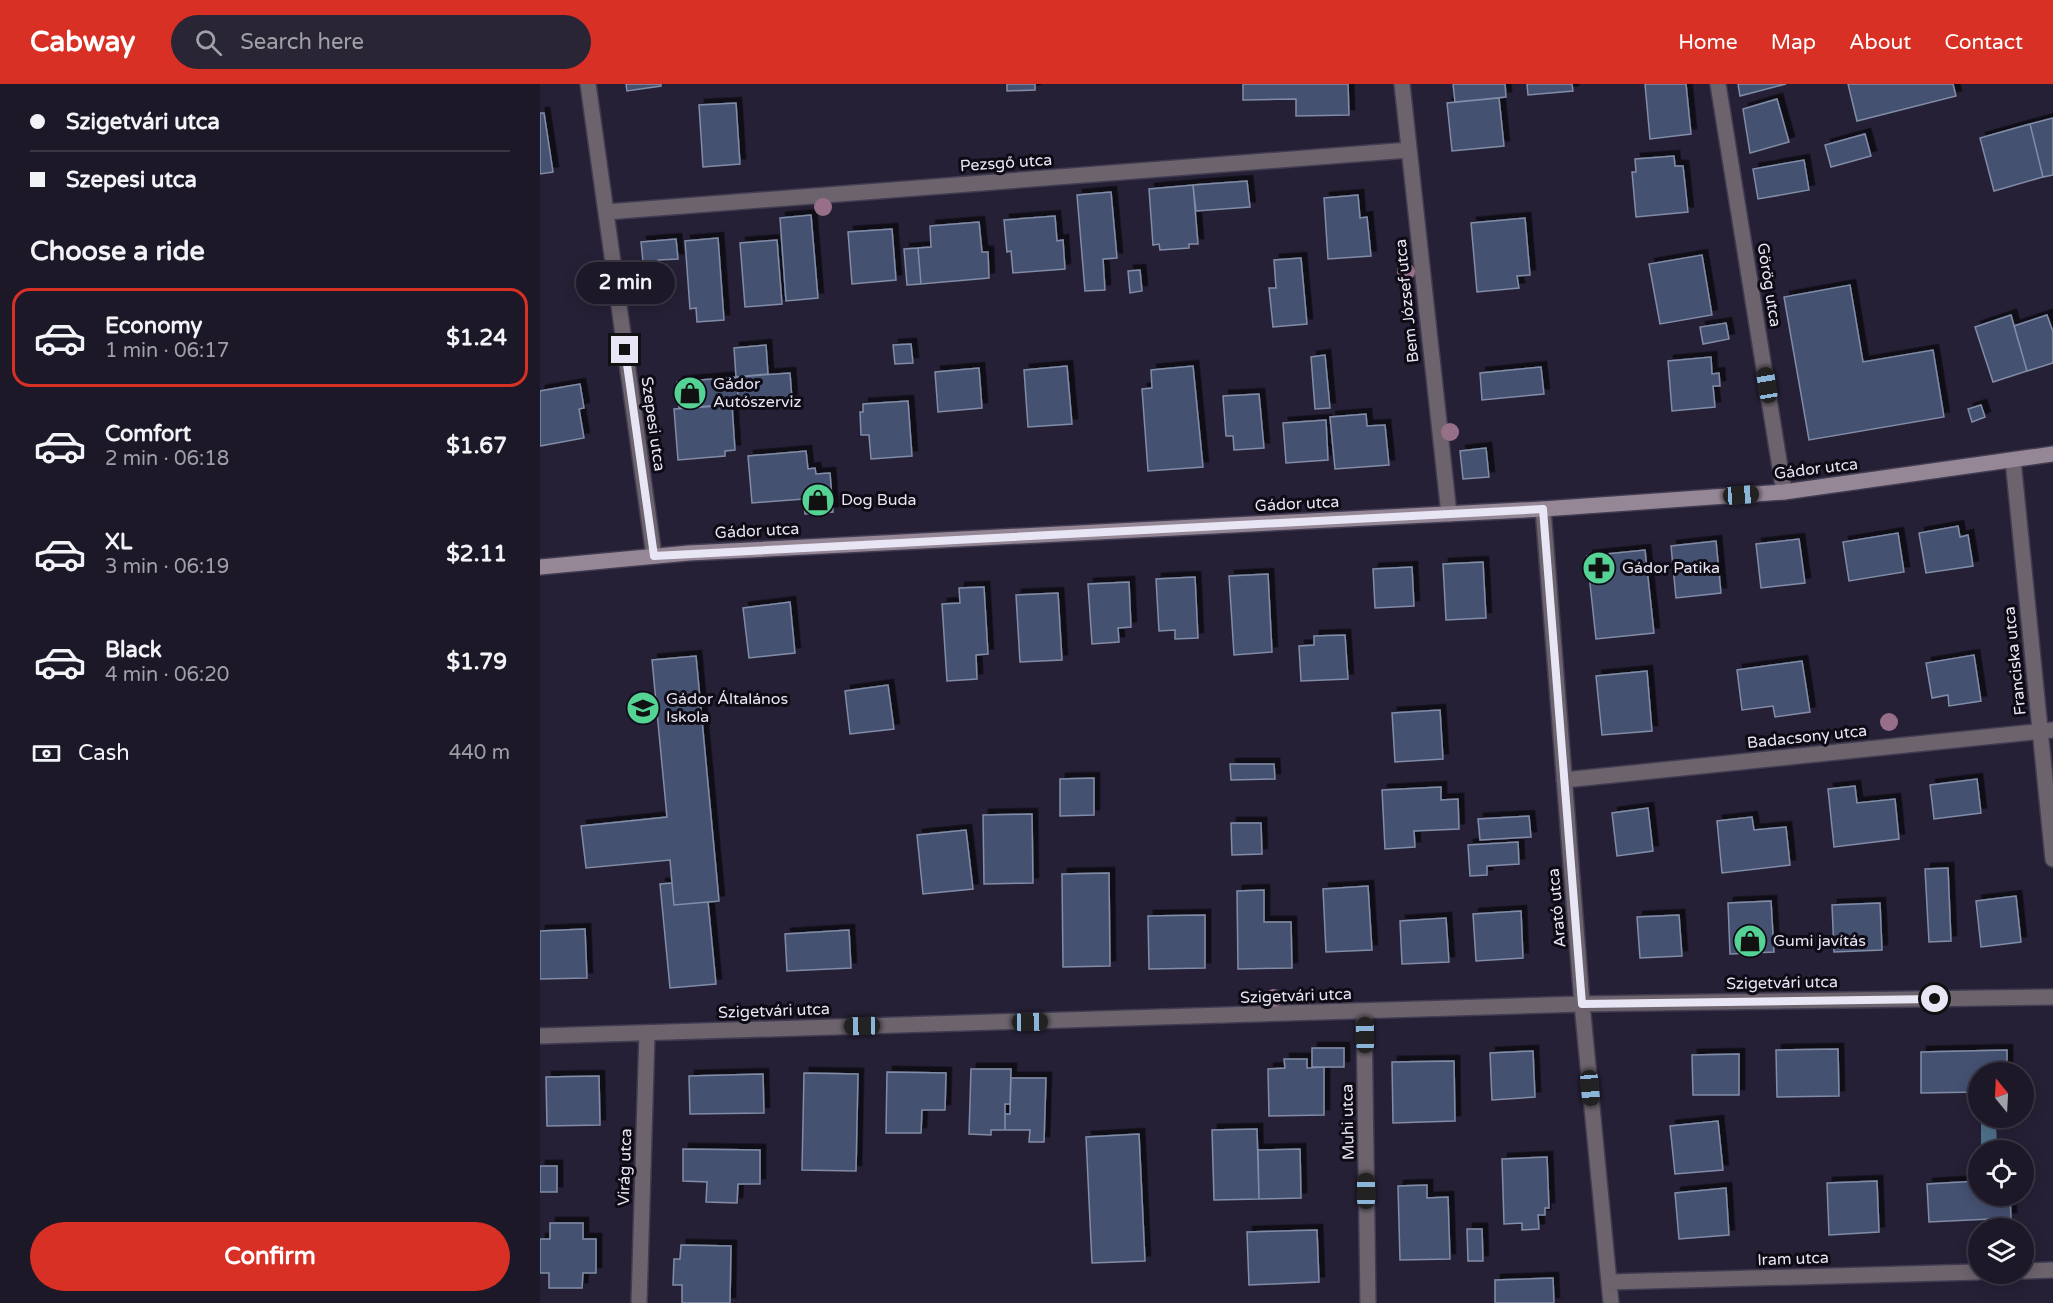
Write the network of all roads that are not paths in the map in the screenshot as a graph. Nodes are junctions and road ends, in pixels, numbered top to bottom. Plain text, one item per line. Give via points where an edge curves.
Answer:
1 (588, 84) edge
2 (1402, 84) edge
3 (1718, 84) edge
4 (1409, 150) junction
5 (606, 212) junction
6 (2053, 454) edge
7 (2013, 460) junction
8 (1784, 492) junction
9 (1543, 509) junction
10 (1449, 514) junction
11 (654, 556) junction
12 (540, 567) edge
13 (2047, 731) edge
14 (1564, 780) junction
15 (2053, 859) edge
16 (2053, 997) edge
17 (1582, 1004) junction
18 (1364, 1012) junction
19 (647, 1033) junction
20 (540, 1036) edge
21 (2034, 1270) edge
22 (2053, 1270) edge
23 (1968, 1272) edge
24 (1610, 1282) junction
25 (639, 1303) edge
26 (1368, 1303) edge
27 (1611, 1303) edge

1 - 5 street, Szepesi utca
2 - 4 street, Bem József utca
3 - 8 street, Görög utca
4 - 5 street, Pezsgő utca
4 - 10 street, Bem József utca
5 - 11 street, Szepesi utca
6 - 7 street, Gádor utca
7 - 8 street, Gádor utca
7 - 13 street, Franciska utca
8 - 9 street, Gádor utca
9 - 10 street, Gádor utca
9 - 14 street, Arató utca
10 - 11 street, Gádor utca
11 - 12 street, Gádor utca
13 - 14 street, Badacsony utca
13 - 15 street, Franciska utca
14 - 17 street, Arató utca
16 - 17 street, Szigetvári utca
17 - 18 street, Szigetvári utca
17 - 24 street, Arató utca
18 - 19 street, Szigetvári utca
18 - 26 street, Muhi utca
19 - 20 street, Szigetvári utca
19 - 25 street, Virág utca
21 - 22 street
23 - 24 street, Iram utca
24 - 27 street, Arató utca

